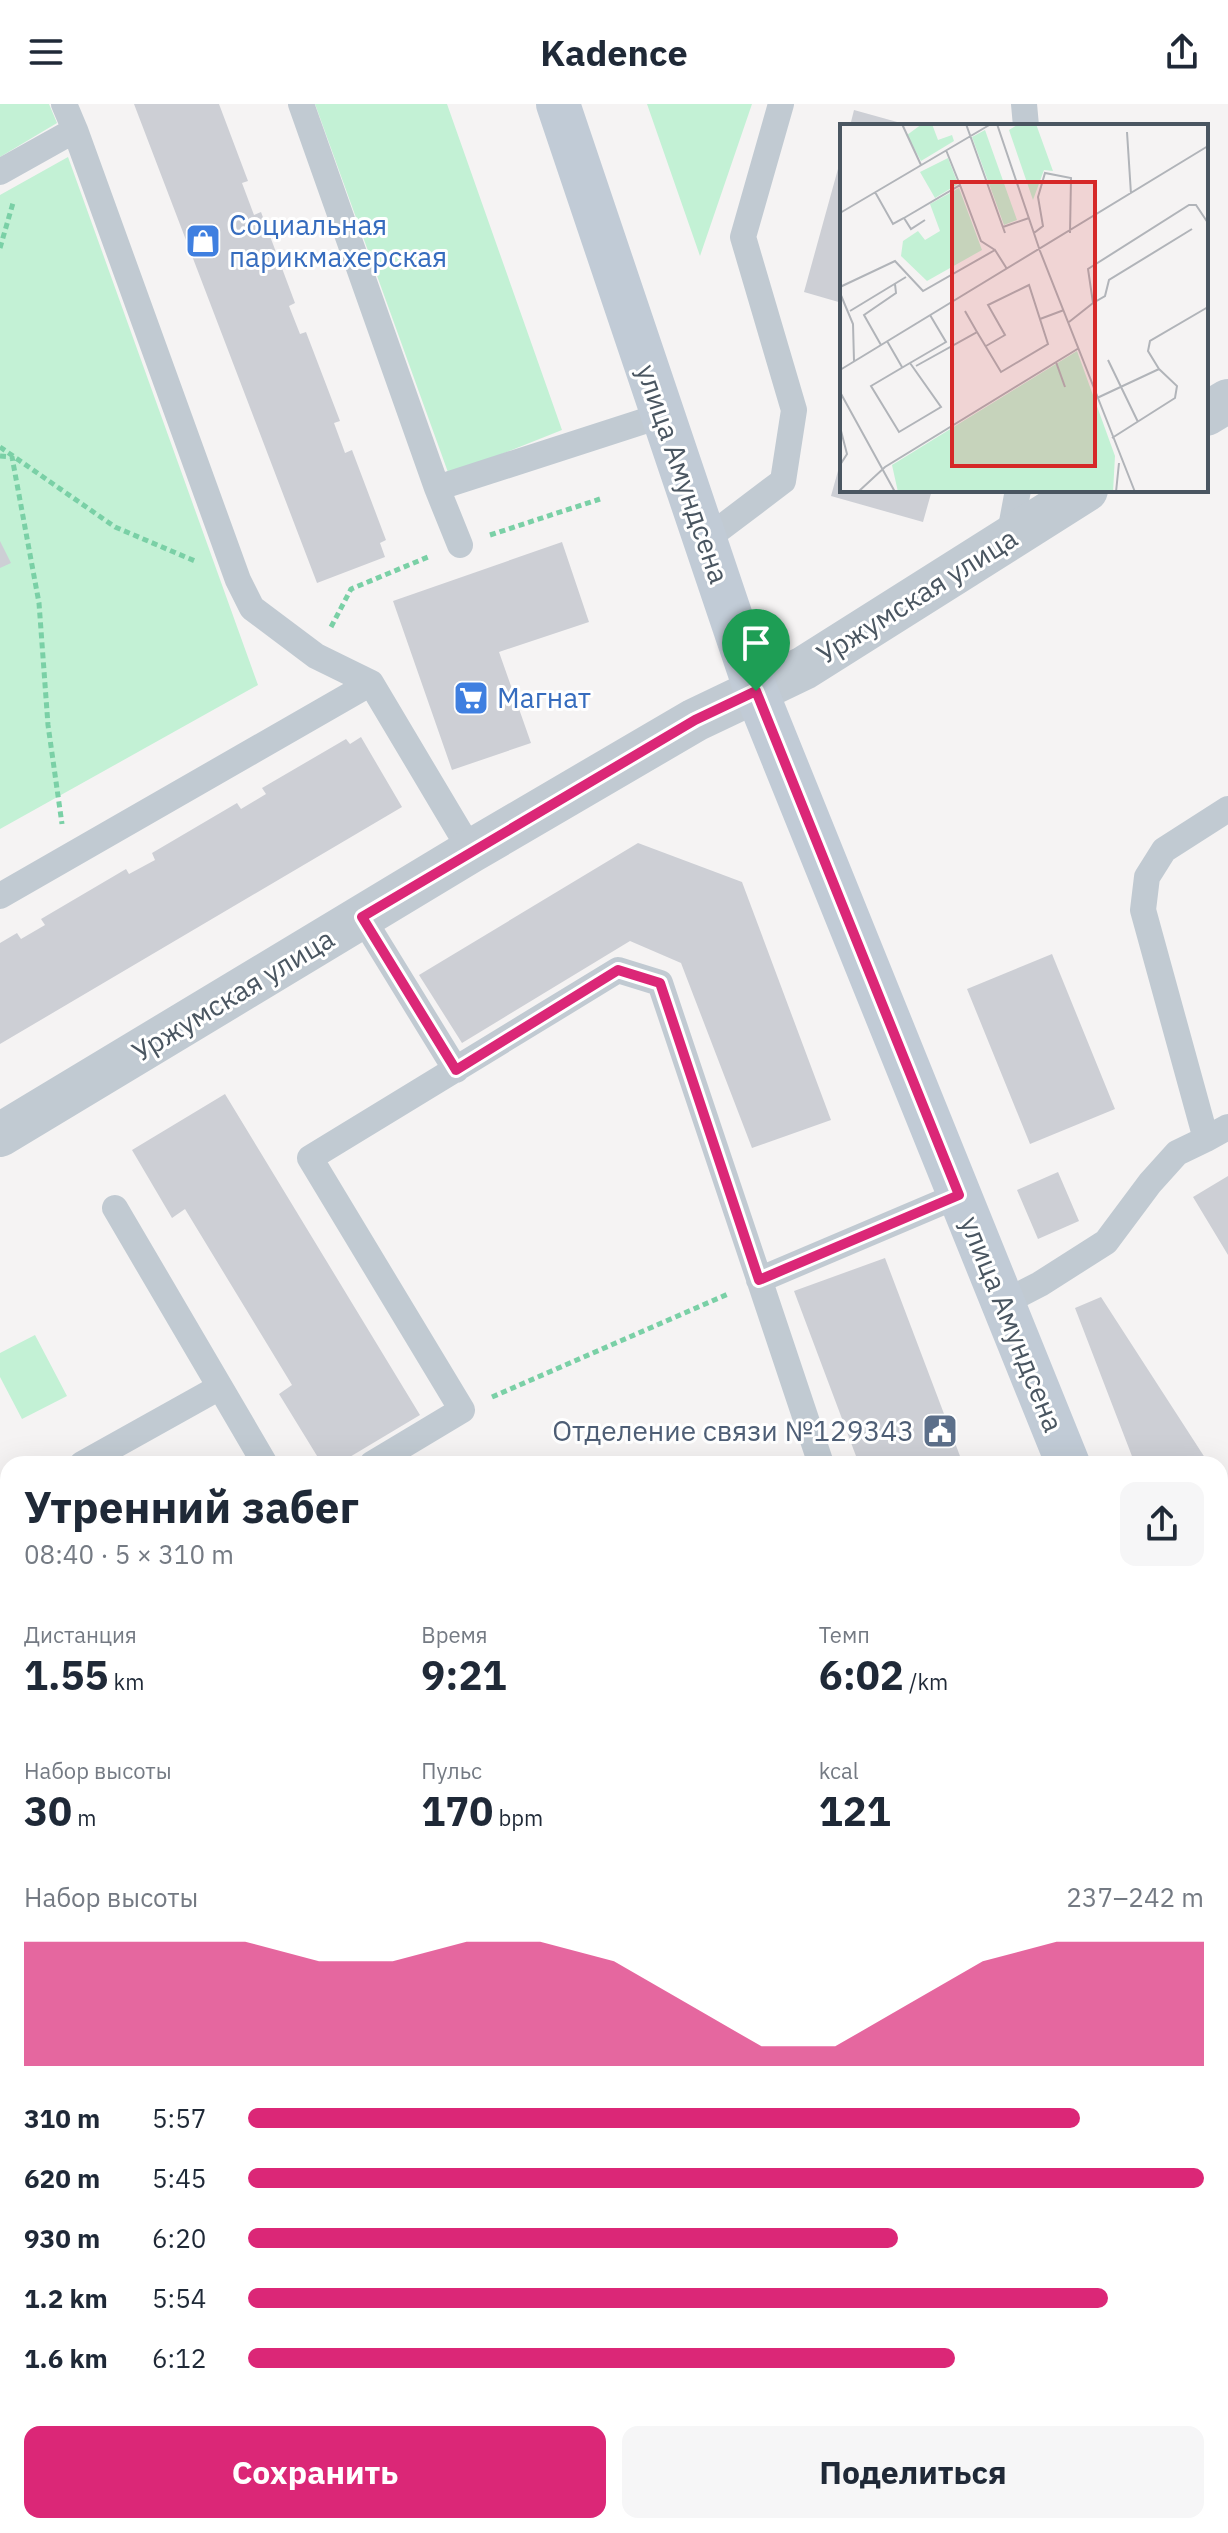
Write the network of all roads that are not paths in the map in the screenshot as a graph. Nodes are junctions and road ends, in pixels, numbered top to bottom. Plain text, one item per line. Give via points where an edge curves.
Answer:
1 (64, 104) edge
2 (301, 104) edge
3 (558, 104) edge
4 (781, 104) edge
5 (1024, 104) edge
6 (1026, 124) edge
7 (75, 130) junction
8 (0, 172) edge
9 (1228, 401) edge
10 (1208, 413) edge
11 (663, 415) junction
12 (437, 488) junction
13 (1018, 492) edge
14 (1083, 492) edge
15 (1009, 538) junction
16 (705, 540) junction
17 (460, 545) dead end
18 (371, 683) junction
19 (756, 691) junction
20 (1228, 809) edge
21 (471, 851) junction
22 (0, 896) edge
23 (362, 917) junction
24 (456, 1070) junction
25 (1217, 1133) edge
26 (0, 1135) edge
27 (959, 1195) junction
28 (115, 1208) dead end
29 (759, 1280) junction
30 (1003, 1303) junction
31 (220, 1387) junction
32 (96, 1456) edge
33 (260, 1456) edge
34 (385, 1456) edge
35 (818, 1456) edge
36 (1065, 1456) edge

1 - 7 lane
2 - 12 lane
3 - 11 street, улица Амундсена
4 - 16 lane via 743,237 794,410 783,481
5 - 6 lane
7 - 8 lane
7 - 18 lane via 252,608 316,656
9 - 10 street
11 - 12 lane
11 - 16 street, улица Амундсена
12 - 17 lane
13 - 15 lane
14 - 15 street, Уржумская улица
15 - 19 street, Уржумская улица via 804,668
16 - 19 street, улица Амундсена
18 - 21 lane
18 - 22 lane
19 - 21 street, Уржумская улица via 695,720
19 - 27 street, улица Амундсена
20 - 25 lane via 1164,850 1147,877 1143,910
21 - 23 street, Уржумская улица
23 - 24 lane
23 - 26 street, Уржумская улица
24 - 29 lane via 618,970 660,983
24 - 34 lane via 310,1158 462,1410
25 - 30 lane via 1177,1153 1106,1242
27 - 29 lane
27 - 30 street, улица Амундсена
28 - 31 lane
29 - 35 lane
30 - 36 street, улица Амундсена
31 - 32 lane
31 - 33 lane

